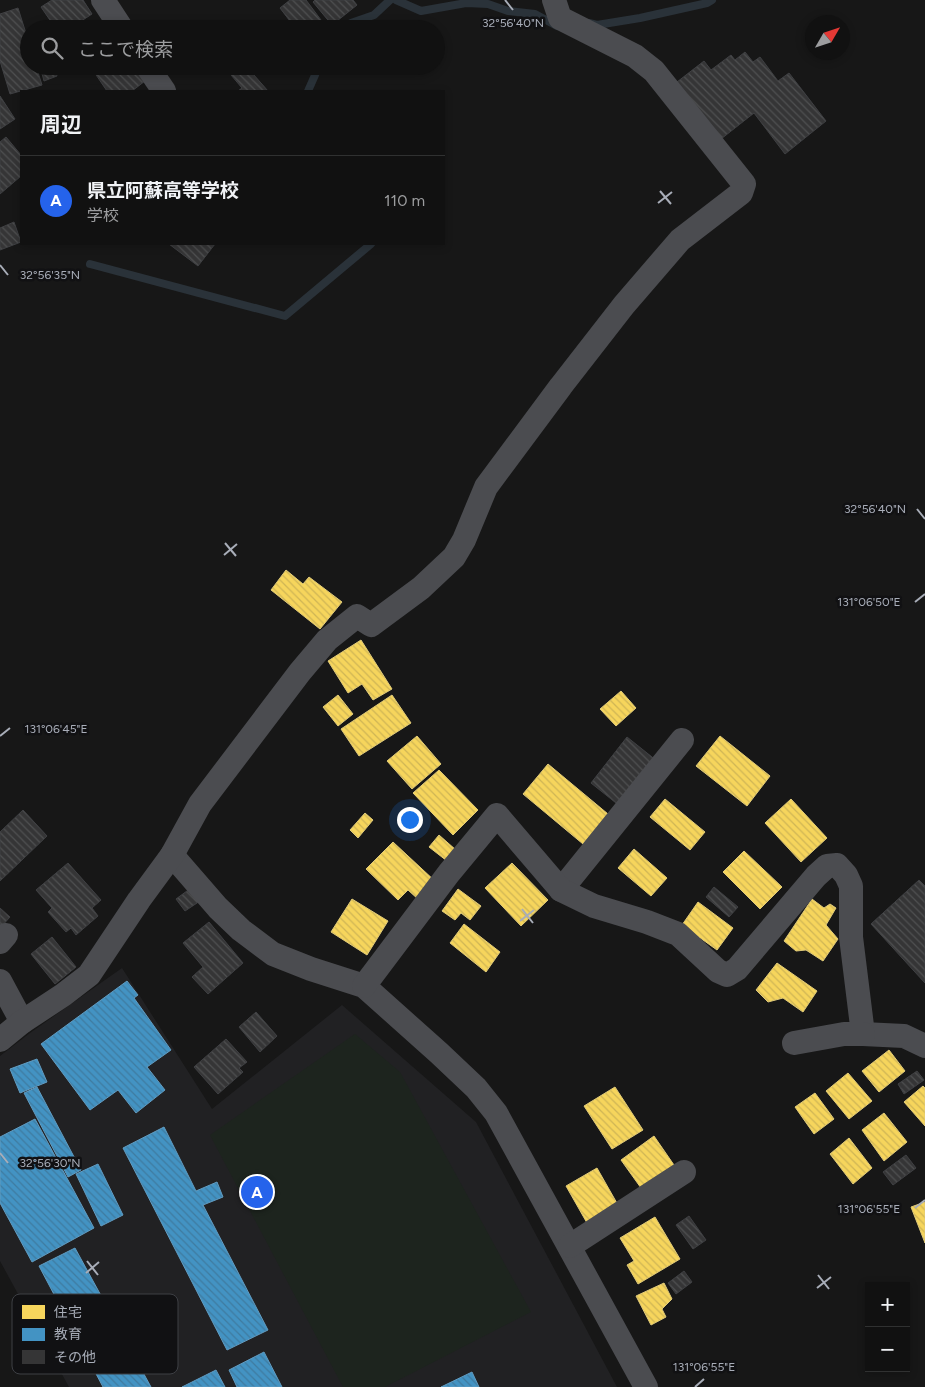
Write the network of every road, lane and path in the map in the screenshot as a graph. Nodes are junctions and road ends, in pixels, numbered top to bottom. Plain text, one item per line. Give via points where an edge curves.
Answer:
1 (104, 0) edge
2 (554, 0) edge
3 (116, 20) edge
4 (153, 75) edge
5 (163, 90) edge
6 (682, 740) dead end
7 (172, 855) junction
8 (561, 890) junction
9 (0, 981) edge
10 (364, 986) junction
11 (22, 1022) junction
12 (863, 1034) junction
13 (0, 1040) edge
14 (794, 1042) dead end
15 (925, 1046) edge
16 (684, 1172) dead end
17 (570, 1246) junction
18 (646, 1387) edge

1 - 3 street
2 - 7 street via 560,18 635,56 654,71 744,184 740,193 680,240 624,305 486,488 454,557 421,588 371,625 357,616 328,640 300,672 200,804
4 - 5 street
6 - 8 street
7 - 10 street via 218,908 274,954
7 - 11 street via 89,975
8 - 10 street via 497,815
8 - 12 street via 594,906 678,934 718,971 727,975 737,969 816,876 827,866 837,865 850,886 851,937
9 - 11 street
10 - 17 street via 440,1053 496,1113
11 - 13 street
12 - 14 street
12 - 15 street via 904,1036
16 - 17 street
17 - 18 street

